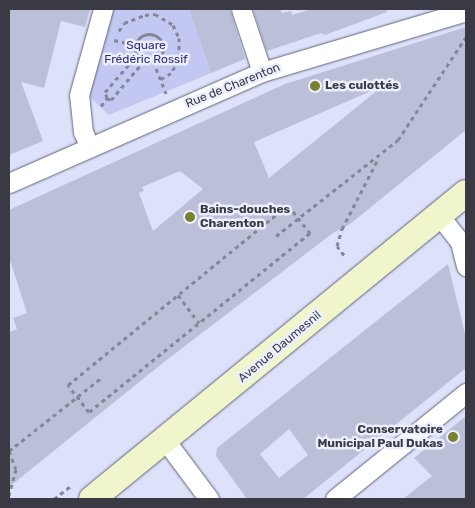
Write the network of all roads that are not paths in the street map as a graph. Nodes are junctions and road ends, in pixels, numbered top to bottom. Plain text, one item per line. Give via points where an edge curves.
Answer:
1 (103, 9) edge
2 (241, 9) edge
3 (466, 11) edge
4 (262, 72) junction
5 (90, 147) junction
6 (9, 183) edge
7 (466, 193) edge
8 (438, 215) junction
9 (466, 266) edge
10 (466, 393) edge
11 (165, 440) junction
12 (92, 499) edge
13 (209, 499) edge
14 (335, 499) edge

1 - 5 street via 79,95 83,132
2 - 4 street
3 - 4 street, Rue de Charenton
4 - 5 street, Rue de Charenton
5 - 6 street, Rue de Charenton
7 - 8 main road, Avenue Daumesnil
8 - 9 street via 460,242
8 - 11 main road, Avenue Daumesnil
10 - 14 street
11 - 12 main road, Avenue Daumesnil
11 - 13 street

